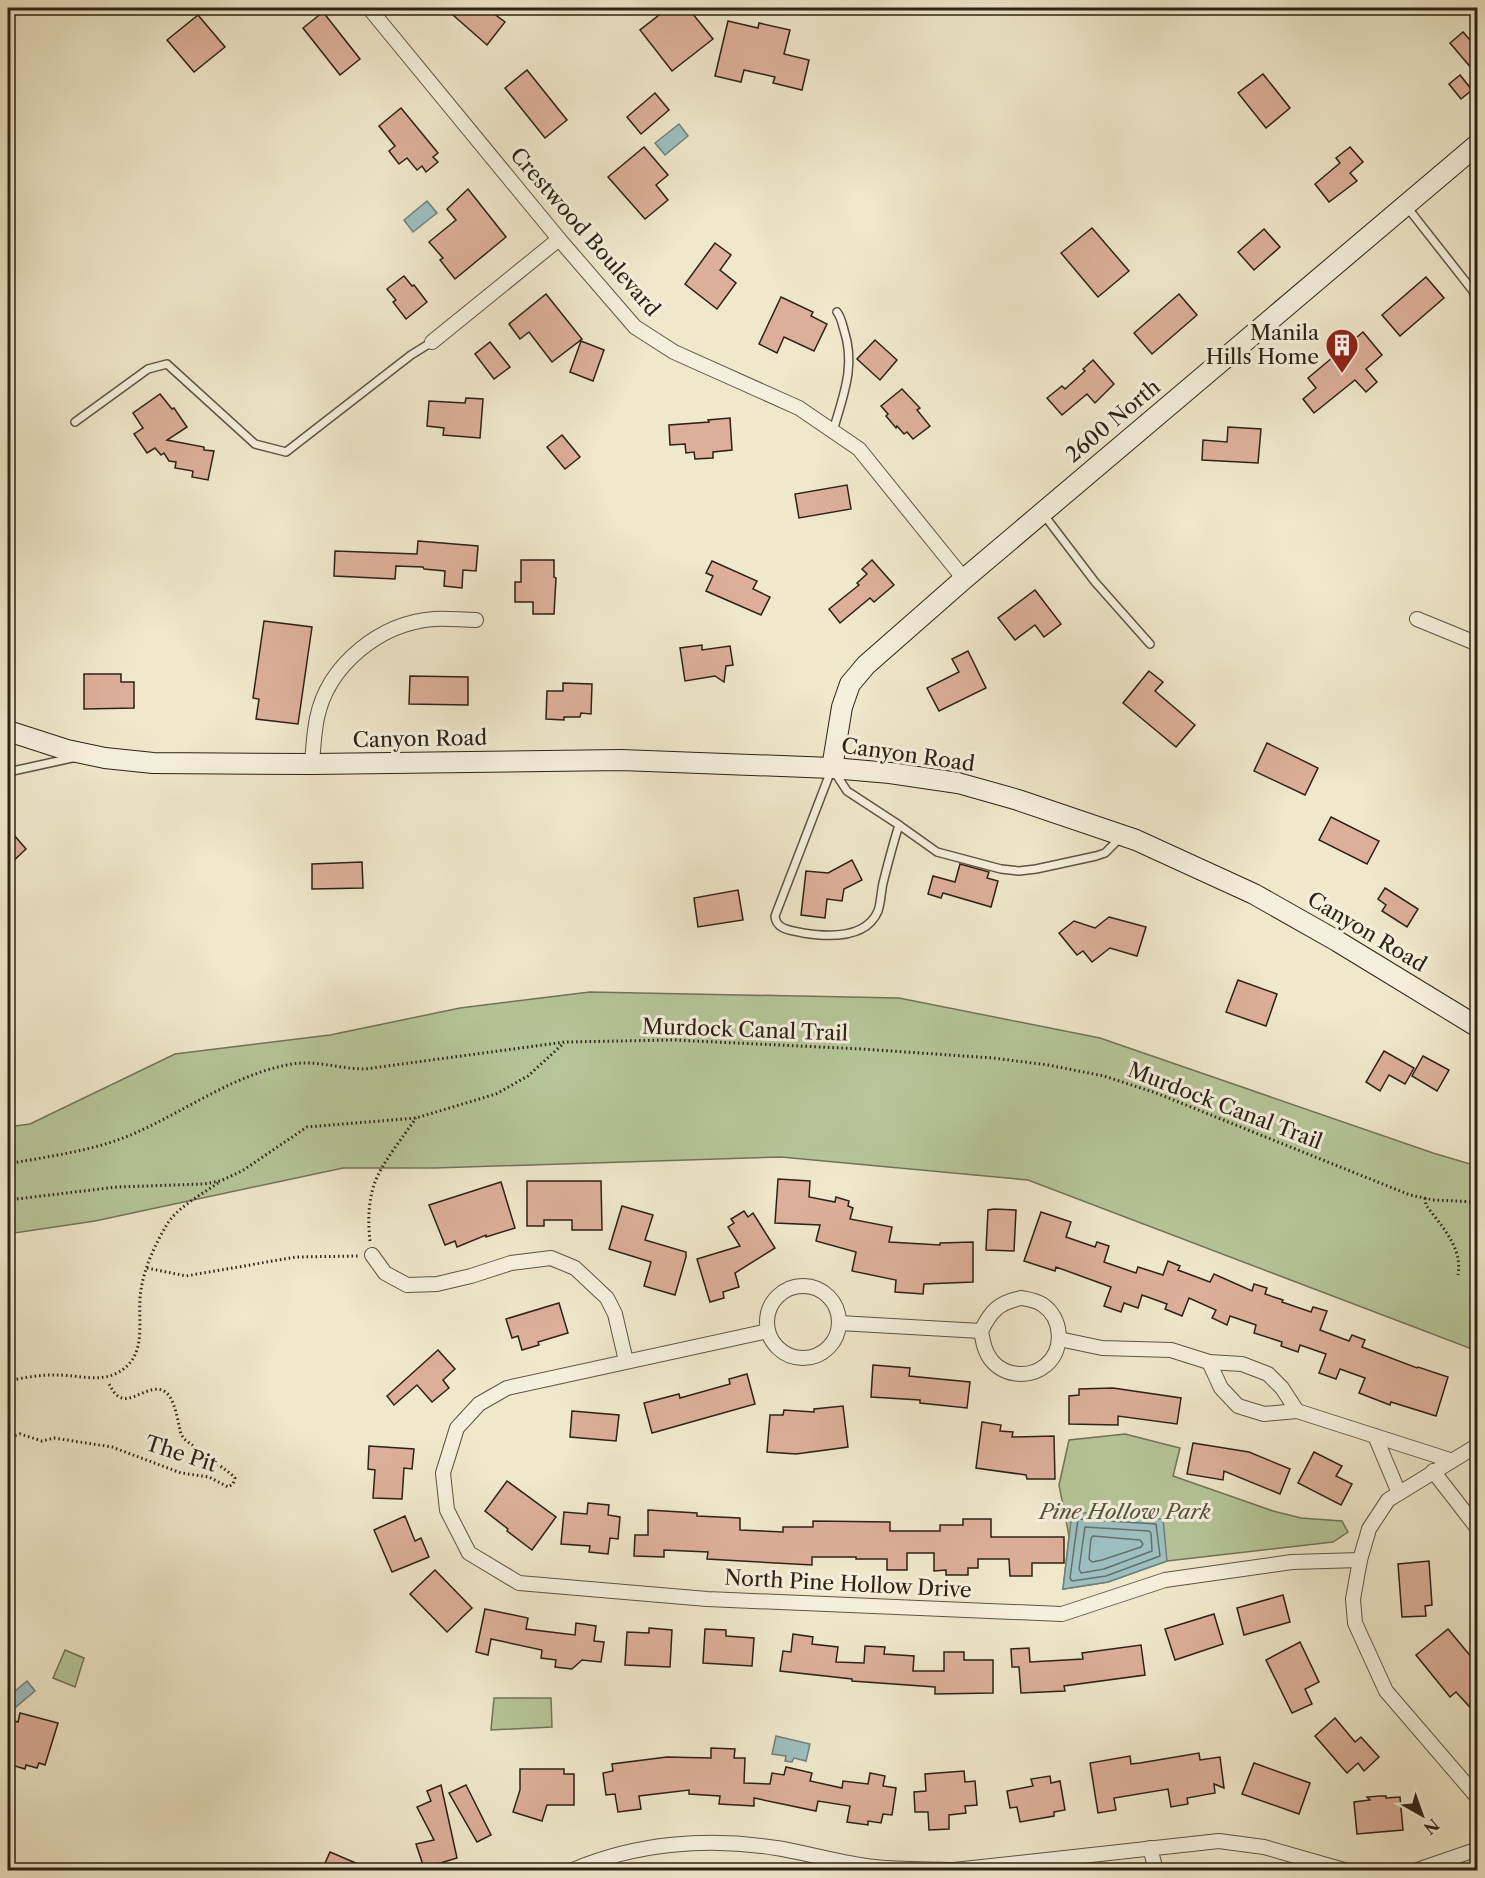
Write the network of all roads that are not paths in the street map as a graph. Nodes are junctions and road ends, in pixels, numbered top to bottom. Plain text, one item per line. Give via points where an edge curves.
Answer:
1 (369, 8) edge
2 (1478, 144) edge
3 (1405, 205) junction
4 (558, 239) junction
5 (1478, 310) edge
6 (837, 312) dead end
7 (432, 342) joint
8 (75, 422) dead end
9 (833, 431) junction
10 (1043, 513) junction
11 (964, 579) junction
12 (1417, 619) dead end
13 (476, 620) dead end
14 (1150, 644) dead end
15 (1478, 645) edge
16 (8, 731) edge
17 (86, 754) junction
18 (312, 765) junction
19 (832, 768) junction
20 (8, 772) edge
21 (899, 825) junction
22 (1122, 836) junction
23 (1478, 1027) edge
24 (372, 1256) road end
25 (839, 1323) junction
26 (768, 1331) junction
27 (981, 1331) junction
28 (1059, 1339) junction
29 (626, 1361) junction
30 (1209, 1362) junction
31 (1297, 1411) junction
32 (1375, 1436) junction
33 (1478, 1445) edge
34 (1450, 1460) junction
35 (1433, 1471) junction
36 (1399, 1493) junction
37 (1478, 1529) edge
38 (1360, 1560) junction
39 (1478, 1798) edge
40 (1150, 1848) junction
41 (1478, 1849) edge
42 (875, 1869) edge
43 (573, 1870) edge
44 (954, 1870) edge
45 (1156, 1870) edge
46 (1344, 1870) edge
47 (1417, 1870) edge

1 - 4 street, Crestwood Boulevard
2 - 3 main road, 2600 North
3 - 5 lane via 1473,291
3 - 10 main road, 2600 North
4 - 7 street
4 - 9 street, Crestwood Boulevard via 635,327 674,352 799,408
6 - 9 lane via 849,343 849,361 848,379
7 - 8 lane via 286,452 255,444 167,364 148,369
9 - 11 street, Crestwood Boulevard via 859,449
10 - 11 main road, 2600 North
10 - 14 lane via 1095,582
11 - 19 main road, 2600 North via 866,665 850,684 842,707
12 - 15 street
13 - 18 street via 433,619 381,635 360,649 342,667 323,699
16 - 17 main road, Canyon Road
17 - 18 main road, Canyon Road via 153,763
17 - 20 lane
18 - 19 main road, Canyon Road via 621,760
19 - 21 lane via 847,791
19 - 21 lane via 775,916 780,927 835,936 869,925 878,909
19 - 22 main road, Canyon Road via 958,783
21 - 22 lane via 937,852 1009,871 1096,856 1112,848
22 - 23 main road, Canyon Road via 1254,894
24 - 29 street via 385,1273 407,1285 437,1284 511,1263 551,1258 574,1268 607,1298 615,1314
25 - 26 street via 832,1345 813,1357 790,1356 780,1350
25 - 26 street via 838,1311 828,1296 812,1287 800,1286 777,1296 770,1307
25 - 27 street
26 - 29 street
27 - 28 street via 995,1308 1021,1298 1034,1300 1052,1314
27 - 28 street via 993,1362 1018,1374 1035,1372 1046,1365 1054,1356
28 - 30 street via 1102,1348 1170,1350
29 - 38 street, North Pine Hollow Drive via 507,1388 479,1404 457,1428 443,1473 447,1510 469,1553 519,1583 707,1599 1062,1614 1165,1580 1292,1562
30 - 31 street via 1242,1364 1268,1374
30 - 31 street via 1221,1388 1238,1406 1264,1414
31 - 32 street
32 - 34 street
32 - 36 street
33 - 34 street
34 - 35 street
35 - 36 street
35 - 37 street
36 - 38 street via 1388,1500 1369,1529
38 - 39 street via 1353,1599 1355,1623 1386,1691
40 - 44 street
40 - 45 street
40 - 46 street via 1219,1841 1264,1846
41 - 47 street
42 - 43 street via 775,1848 721,1842 654,1846
42 - 44 street

